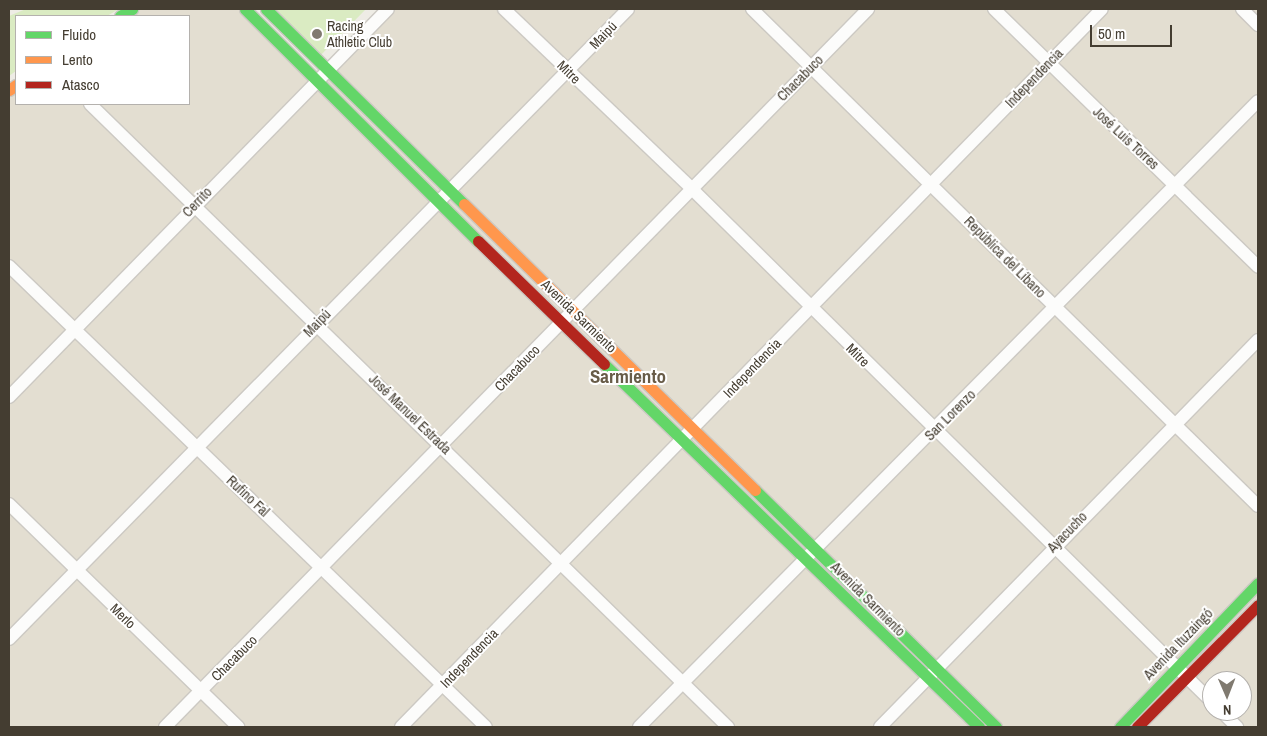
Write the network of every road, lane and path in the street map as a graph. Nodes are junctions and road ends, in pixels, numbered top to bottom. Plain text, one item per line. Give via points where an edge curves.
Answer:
1 (245, 9) edge
2 (266, 9) edge
3 (388, 9) edge
4 (504, 9) edge
5 (628, 9) edge
6 (752, 9) edge
7 (868, 9) edge
8 (994, 9) edge
9 (1102, 9) edge
10 (1242, 9) edge
11 (1258, 25) edge
12 (1048, 63) junction
13 (812, 66) junction
14 (326, 69) junction
15 (568, 71) junction
16 (316, 79) junction
17 (1258, 100) edge
18 (91, 105) edge
19 (1175, 184) junction
20 (932, 185) junction
21 (451, 188) junction
22 (692, 188) junction
23 (437, 202) junction
24 (194, 205) junction
25 (9, 266) edge
26 (1258, 267) edge
27 (810, 308) junction
28 (1056, 308) junction
29 (574, 310) junction
30 (563, 321) junction
31 (316, 324) junction
32 (73, 331) junction
33 (1258, 340) edge
34 (9, 397) edge
35 (1173, 424) junction
36 (694, 428) junction
37 (935, 431) junction
38 (683, 439) junction
39 (442, 444) junction
40 (196, 448) junction
41 (9, 504) edge
42 (1258, 506) edge
43 (1055, 545) junction
44 (815, 547) junction
45 (805, 558) junction
46 (561, 563) junction
47 (324, 567) junction
48 (76, 569) junction
49 (1258, 584) edge
50 (1258, 605) edge
51 (9, 639) edge
52 (1176, 667) junction
53 (937, 668) junction
54 (927, 678) junction
55 (1187, 678) junction
56 (682, 682) junction
57 (442, 685) junction
58 (200, 691) junction
59 (1202, 692) edge
60 (165, 727) edge
61 (238, 727) edge
62 (401, 727) edge
63 (486, 727) edge
64 (640, 727) edge
65 (728, 727) edge
66 (880, 727) edge
67 (979, 727) edge
68 (996, 727) edge
69 (1120, 727) edge
70 (1138, 727) edge

1 - 16 main road, Avenida Sarmiento
2 - 14 main road, Avenida Sarmiento
3 - 14 street, Cerrito
4 - 15 street, Mitre
5 - 15 street, Maipú
6 - 13 street, República del Líbano
7 - 13 street, Chacabuco
8 - 12 street, José Luis Torres
9 - 12 street, Independencia
10 - 11 street
12 - 19 street, José Luis Torres
12 - 20 street, Independencia
13 - 20 street, República del Líbano
13 - 22 street, Chacabuco
14 - 16 street, Cerrito
14 - 21 main road, Avenida Sarmiento
15 - 21 street, Maipú
15 - 22 street, Mitre
16 - 23 main road, Avenida Sarmiento
16 - 24 street, Cerrito
17 - 19 street, San Lorenzo
18 - 24 street, José Manuel Estrada
19 - 26 street, José Luis Torres
19 - 28 street, San Lorenzo
20 - 27 street, Independencia
20 - 28 street, República del Líbano
21 - 23 street, Maipú
21 - 29 main road, Avenida Sarmiento
22 - 27 street, Mitre
22 - 29 street, Chacabuco
23 - 30 main road, Avenida Sarmiento
23 - 31 street, Maipú
24 - 31 street, José Manuel Estrada
24 - 32 street, Cerrito
25 - 32 street, Rufino Fal
27 - 36 street, Independencia
27 - 37 street, Mitre
28 - 35 street, República del Líbano
28 - 37 street, San Lorenzo
29 - 30 street, Chacabuco
29 - 36 main road, Avenida Sarmiento
30 - 38 main road, Avenida Sarmiento
30 - 39 street, Chacabuco
31 - 39 street, José Manuel Estrada
31 - 40 street, Maipú
32 - 34 street, Cerrito
32 - 40 street, Rufino Fal
33 - 35 street, Ayacucho
35 - 42 street, República del Líbano
35 - 43 street, Ayacucho
36 - 38 street, Independencia
36 - 44 main road, Avenida Sarmiento
37 - 43 street, Mitre
37 - 44 street, San Lorenzo
38 - 45 main road, Avenida Sarmiento
38 - 46 street, Independencia
39 - 46 street, José Manuel Estrada
39 - 47 street, Chacabuco
40 - 47 street, Rufino Fal
40 - 48 street, Maipú
41 - 48 street, Merlo
43 - 52 street, Mitre
43 - 53 street, Ayacucho
44 - 45 street, San Lorenzo
44 - 53 main road, Avenida Sarmiento
45 - 54 main road, Avenida Sarmiento
45 - 56 street, San Lorenzo
46 - 56 street, José Manuel Estrada
46 - 57 street, Independencia
47 - 57 street, Rufino Fal
47 - 58 street, Chacabuco
48 - 51 street, Maipú
48 - 58 street, Merlo
49 - 52 main road, Avenida Ituzaingó
50 - 55 main road
52 - 55 street, Mitre
52 - 69 main road, Avenida Ituzaingó
53 - 54 street, Ayacucho
53 - 68 main road, Avenida Sarmiento
54 - 66 street, Ayacucho
54 - 67 main road, Avenida Sarmiento
55 - 59 street, Mitre
55 - 70 main road
56 - 64 street, San Lorenzo
56 - 65 street, José Manuel Estrada
57 - 62 street, Independencia
57 - 63 street, Rufino Fal
58 - 60 street, Chacabuco
58 - 61 street, Merlo

